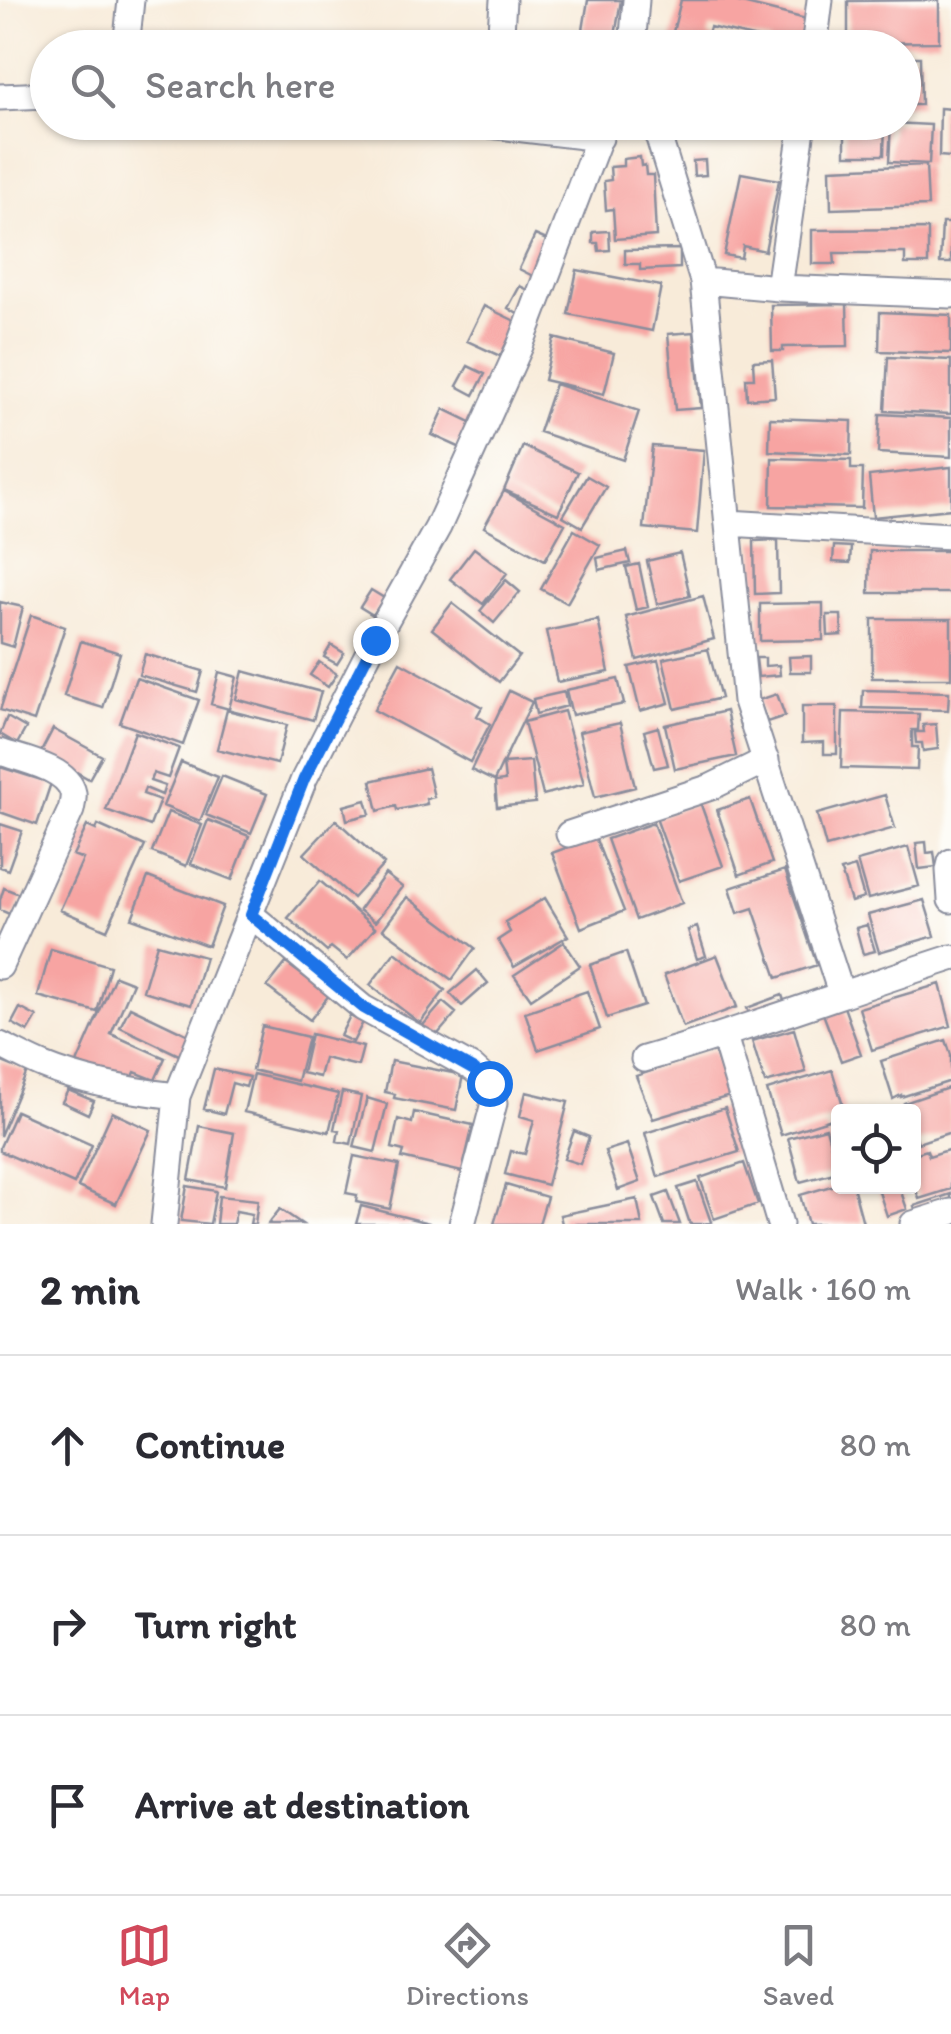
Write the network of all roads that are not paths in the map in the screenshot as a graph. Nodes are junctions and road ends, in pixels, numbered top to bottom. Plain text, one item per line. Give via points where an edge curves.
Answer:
1 (132, 0) edge
2 (503, 0) edge
3 (636, 0) edge
4 (820, 0) edge
5 (128, 30) edge
6 (501, 30) edge
7 (634, 30) edge
8 (816, 30) edge
9 (30, 96) edge
10 (0, 97) edge
11 (598, 140) edge
12 (660, 140) edge
13 (799, 140) edge
14 (703, 281) junction
15 (778, 288) junction
16 (951, 295) edge
17 (728, 523) junction
18 (951, 536) edge
19 (0, 752) edge
20 (766, 760) junction
21 (569, 834) dead end
22 (950, 867) edge
23 (951, 900) edge
24 (251, 915) junction
25 (951, 958) edge
26 (0, 966) edge
27 (841, 993) junction
28 (724, 1036) junction
29 (0, 1045) edge
30 (644, 1060) dead end
31 (177, 1096) junction
32 (951, 1212) edge
33 (164, 1224) edge
34 (462, 1224) edge
35 (780, 1224) edge
36 (913, 1224) edge

1 - 5 street
2 - 6 street
3 - 7 street
4 - 8 street
9 - 10 street
11 - 24 street via 520,346 438,527 304,779
12 - 14 street
13 - 15 street
14 - 15 street
14 - 17 street
15 - 16 street
17 - 18 street
17 - 20 street via 746,701
19 - 26 street via 51,770 73,793
20 - 21 street
20 - 27 street
22 - 23 street
24 - 31 street
24 - 34 street via 364,1008 489,1083 494,1103
25 - 27 street
27 - 28 street
28 - 30 street
28 - 35 street
29 - 31 street via 87,1080
31 - 33 street
32 - 36 street

